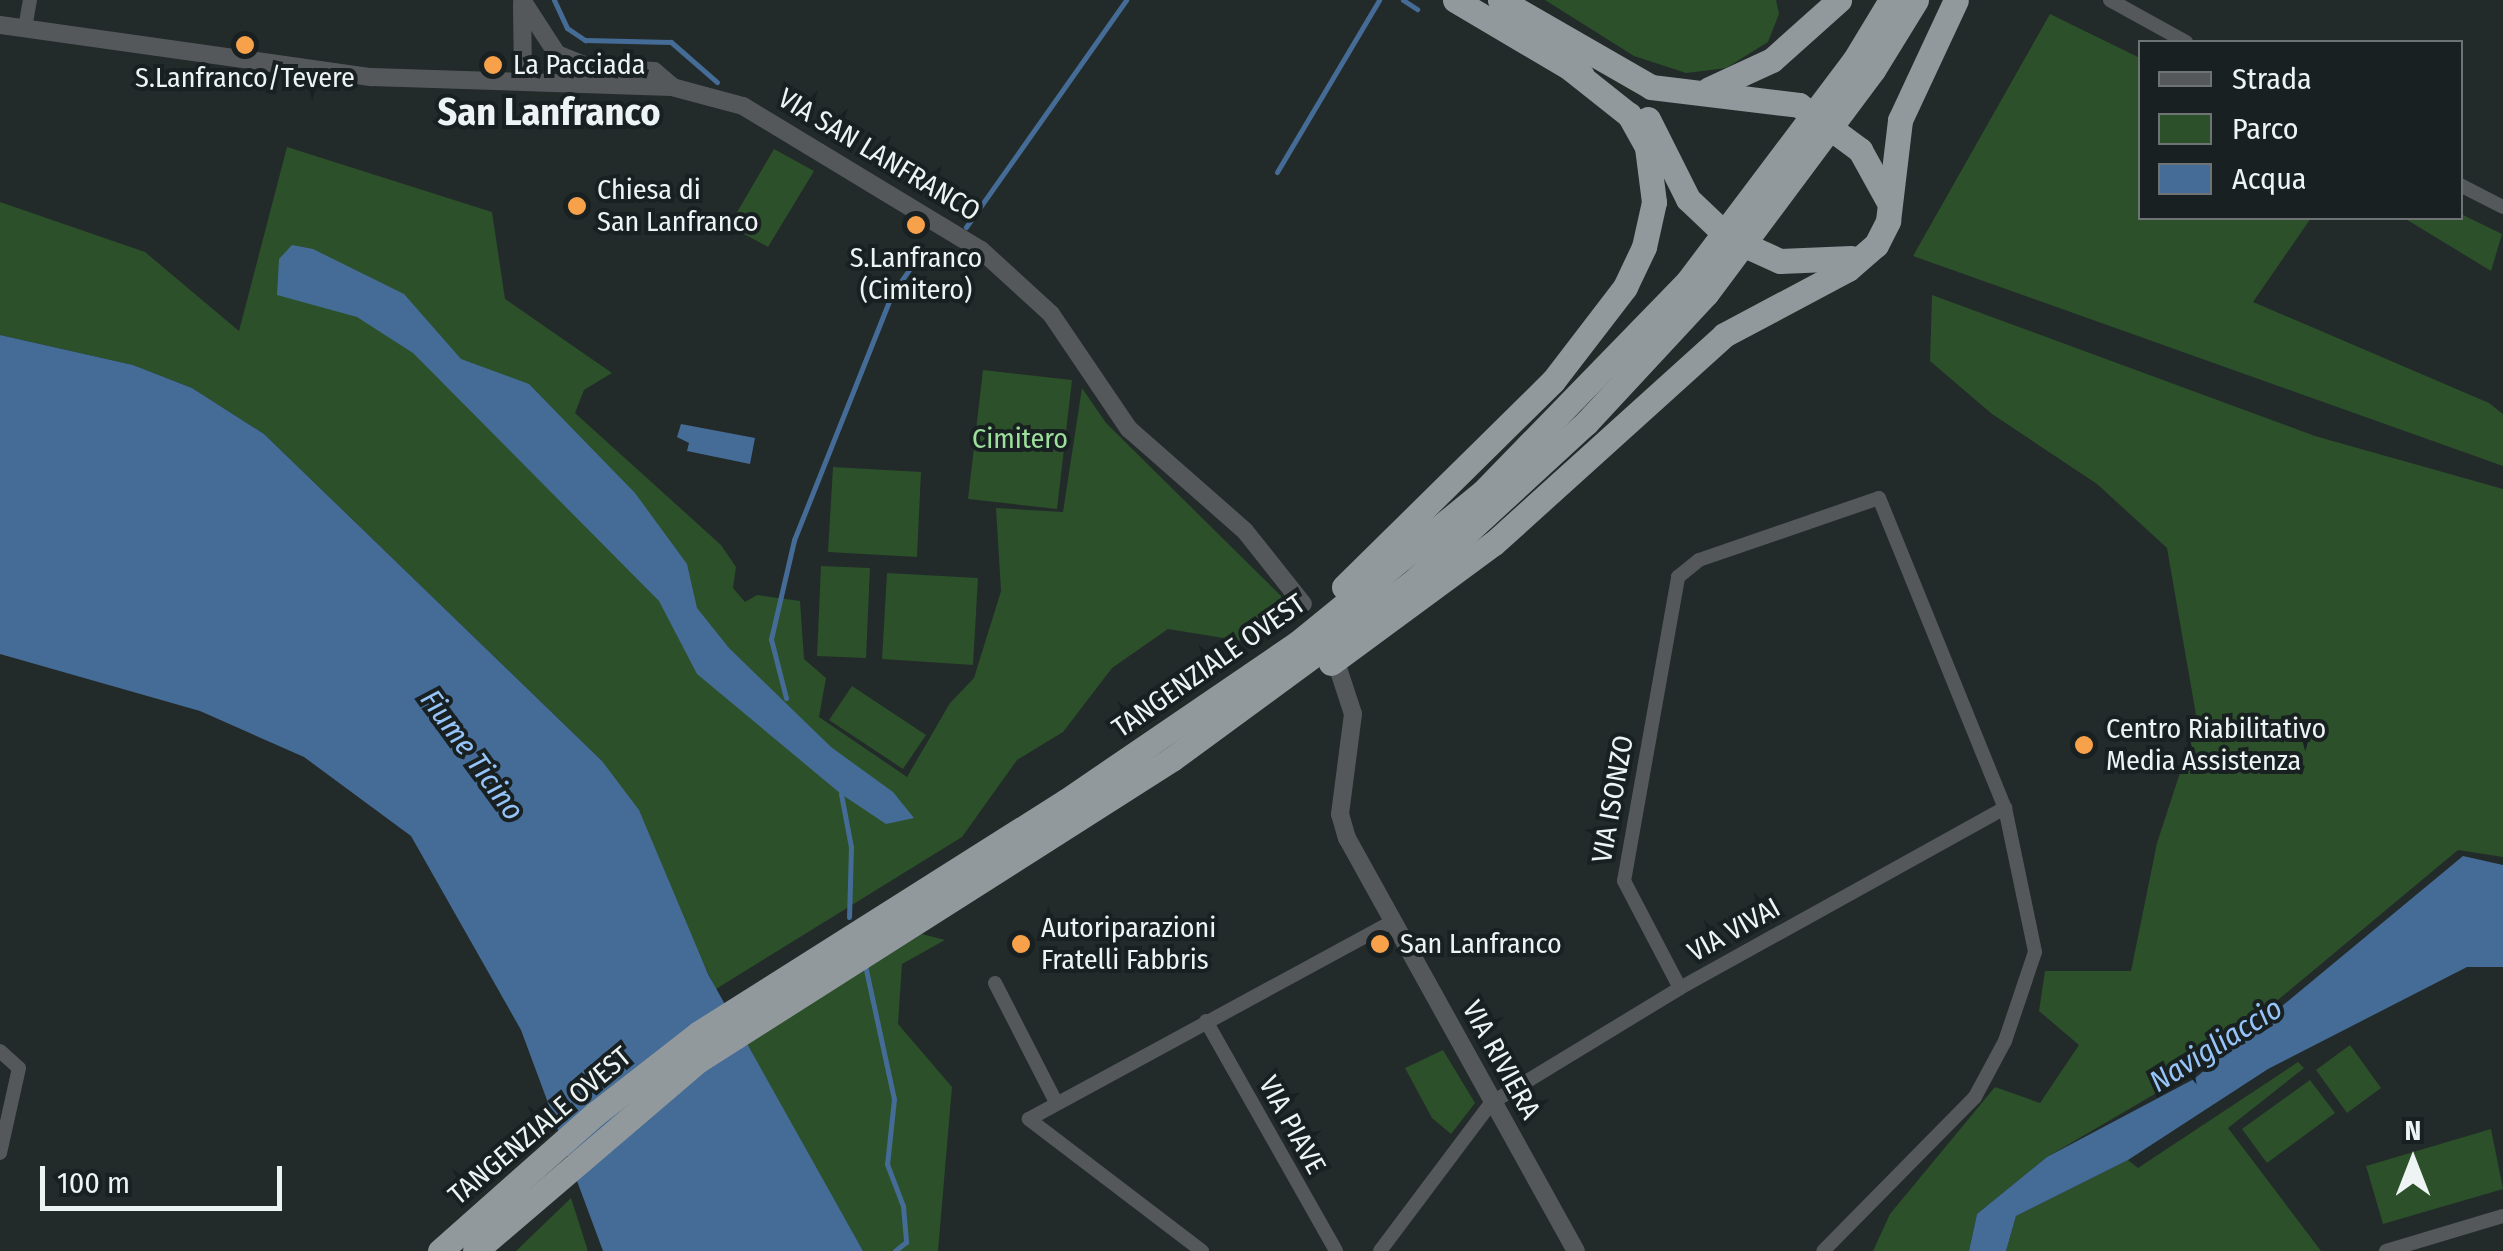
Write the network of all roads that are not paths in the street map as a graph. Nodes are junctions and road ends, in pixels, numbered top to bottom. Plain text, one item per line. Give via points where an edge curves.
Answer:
1 (30, 0) edge
2 (522, 0) edge
3 (1455, 0) edge
4 (1500, 0) edge
5 (1839, 0) edge
6 (1891, 0) edge
7 (1916, 0) edge
8 (1956, 0) edge
9 (2110, 0) edge
10 (26, 28) junction
11 (1, 30) edge
12 (2182, 40) edge
13 (1575, 58) junction
14 (1863, 66) junction
15 (523, 79) junction
16 (672, 87) junction
17 (1671, 92) junction
18 (2463, 186) edge
19 (2503, 206) edge
20 (1890, 208) junction
21 (1870, 251) junction
22 (1697, 287) junction
23 (1303, 604) dead end
24 (1338, 668) dead end
25 (1170, 732) junction
26 (1172, 759) junction
27 (2005, 808) junction
28 (1393, 921) junction
29 (845, 952) junction
30 (995, 983) dead end
31 (1680, 988) junction
32 (1206, 1022) junction
33 (0, 1051) edge
34 (1056, 1102) junction
35 (1491, 1103) junction
36 (0, 1154) edge
37 (2503, 1216) edge
38 (440, 1251) edge
39 (475, 1251) edge
40 (1202, 1251) edge
41 (1336, 1251) edge
42 (1380, 1251) edge
43 (1576, 1251) edge
44 (1824, 1251) edge
45 (2386, 1251) edge

1 - 10 street
2 - 15 street
2 - 16 street via 544,41 570,62 654,71
3 - 13 highway
4 - 13 highway
5 - 17 highway via 1760,68 1717,87
6 - 14 highway, TANGENZIALE OVEST
7 - 14 highway, TANGENZIALE OVEST
8 - 20 highway via 1900,120
9 - 12 street
10 - 11 street, VIA SAN LANFRANCO
10 - 15 street, VIA SAN LANFRANCO via 372,77
13 - 17 highway
13 - 21 highway via 1644,114 1688,199 1729,238 1800,264
13 - 25 highway via 1629,116 1649,155 1652,220 1625,287 1553,381 1435,504
14 - 22 highway, TANGENZIALE OVEST, bridge
15 - 16 street, VIA SAN LANFRANCO
16 - 23 street, VIA SAN LANFRANCO via 778,123 981,250 1051,314 1129,429 1245,530 1280,566
17 - 20 highway via 1756,95 1799,105 1860,150
18 - 19 street
20 - 21 highway via 1886,231
21 - 26 highway via 1724,335 1494,543 1392,625
22 - 25 highway, TANGENZIALE OVEST via 1483,492 1299,642
22 - 26 highway, TANGENZIALE OVEST via 1586,423 1414,581
24 - 28 street, VIA RIVIERA via 1353,714 1340,814
25 - 29 highway, TANGENZIALE OVEST
26 - 29 highway, TANGENZIALE OVEST
27 - 31 street, VIA VIVAI
27 - 31 street, VIA ISONZO via 1879,498 1698,560 1678,578 1624,881
27 - 44 street via 2035,952 2004,1041 1958,1119 1845,1222
28 - 32 street
28 - 35 street, VIA RIVIERA
29 - 38 highway, TANGENZIALE OVEST via 624,1090
29 - 39 highway, TANGENZIALE OVEST via 699,1060
30 - 34 street
31 - 35 street, VIA VIVAI
32 - 34 street
32 - 41 street, VIA PIAVE
33 - 36 street via 18,1068
34 - 40 street via 1029,1120
35 - 42 street
35 - 43 street, VIA RIVIERA
37 - 45 street

